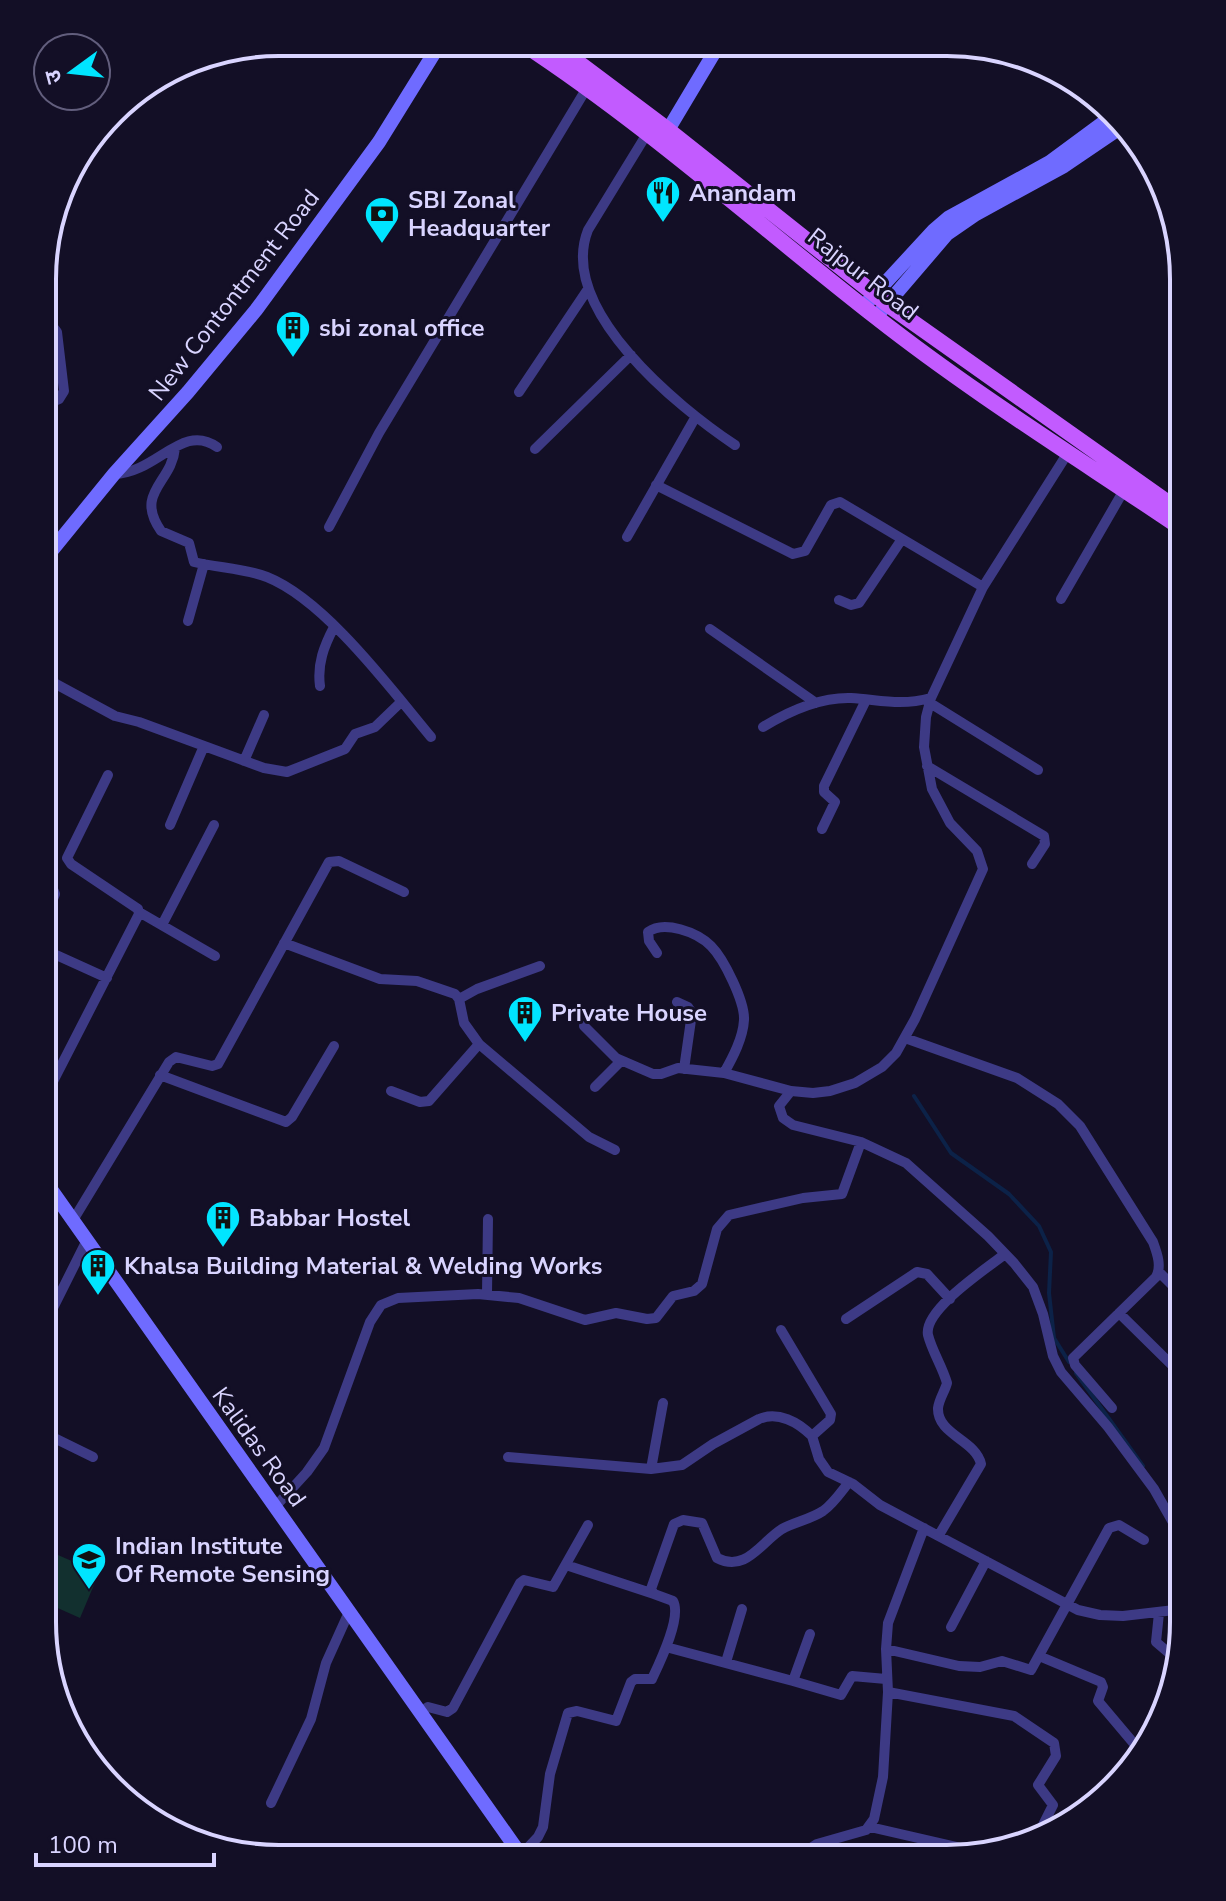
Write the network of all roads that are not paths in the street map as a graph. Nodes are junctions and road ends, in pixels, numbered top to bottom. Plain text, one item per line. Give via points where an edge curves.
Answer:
1 (432, 56) edge
2 (542, 56) edge
3 (569, 56) edge
4 (712, 56) edge
5 (588, 86) junction
6 (1105, 121) edge
7 (668, 130) junction
8 (648, 132) junction
9 (1114, 132) edge
10 (588, 289) junction
11 (875, 305) junction
12 (56, 331) edge
13 (631, 355) junction
14 (519, 392) dead end
15 (56, 400) edge
16 (695, 418) junction
17 (735, 445) dead end
18 (217, 447) dead end
19 (175, 448) junction
20 (535, 449) dead end
21 (1069, 451) junction
22 (114, 474) junction
23 (656, 485) junction
24 (1124, 490) junction
25 (1170, 505) edge
26 (1170, 521) edge
27 (329, 527) dead end
28 (627, 537) dead end
29 (902, 539) junction
30 (56, 546) edge
31 (198, 562) junction
32 (983, 587) junction
33 (1061, 599) dead end
34 (839, 600) dead end
35 (188, 621) dead end
36 (334, 627) junction
37 (710, 629) dead end
38 (56, 684) edge
39 (320, 686) dead end
40 (866, 700) junction
41 (930, 701) junction
42 (401, 702) junction
43 (816, 703) junction
44 (264, 715) dead end
45 (763, 727) dead end
46 (431, 737) dead end
47 (204, 746) junction
48 (244, 761) junction
49 (927, 766) junction
50 (1038, 770) dead end
51 (108, 775) dead end
52 (170, 825) dead end
53 (214, 825) dead end
54 (822, 829) dead end
55 (1032, 864) dead end
56 (404, 892) dead end
57 (139, 912) junction
58 (162, 925) junction
59 (284, 943) junction
60 (657, 953) dead end
61 (56, 955) edge
62 (215, 956) dead end
63 (540, 966) dead end
64 (107, 978) junction
65 (459, 999) junction
66 (677, 1002) dead end
67 (584, 1026) dead end
68 (905, 1038) junction
69 (479, 1044) junction
70 (334, 1046) dead end
71 (621, 1061) junction
72 (684, 1069) junction
73 (724, 1073) junction
74 (160, 1075) junction
75 (56, 1076) edge
76 (595, 1087) dead end
77 (391, 1091) dead end
78 (791, 1091) junction
79 (861, 1142) junction
80 (615, 1150) dead end
81 (56, 1198) edge
82 (488, 1219) dead end
83 (72, 1222) junction
84 (86, 1242) junction
85 (1005, 1254) junction
86 (1159, 1272) junction
87 (1170, 1283) edge
88 (487, 1294) junction
89 (950, 1299) junction
90 (56, 1302) edge
91 (1119, 1313) junction
92 (846, 1319) dead end
93 (781, 1330) dead end
94 (1170, 1363) edge
95 (663, 1403) dead end
96 (1112, 1408) dead end
97 (812, 1436) junction
98 (56, 1439) edge
99 (93, 1457) dead end
100 (508, 1457) dead end
101 (651, 1469) junction
102 (849, 1482) junction
103 (275, 1507) junction
104 (1170, 1517) edge
105 (588, 1525) dead end
106 (924, 1528) junction
107 (939, 1535) junction
108 (1144, 1540) dead end
109 (986, 1561) junction
110 (566, 1565) junction
111 (654, 1594) junction
112 (1066, 1606) junction
113 (742, 1609) dead end
114 (1170, 1611) edge
115 (349, 1612) junction
116 (1159, 1613) junction
117 (951, 1627) dead end
118 (810, 1634) dead end
119 (666, 1647) junction
120 (886, 1649) junction
121 (1168, 1652) edge
122 (1039, 1656) junction
123 (726, 1662) junction
124 (886, 1679) junction
125 (793, 1681) junction
126 (888, 1692) junction
127 (419, 1713) junction
128 (1134, 1743) edge
129 (271, 1803) dead end
130 (1045, 1822) edge
131 (870, 1827) junction
132 (514, 1845) edge
133 (531, 1845) edge
134 (816, 1845) edge
135 (948, 1845) edge

1 - 22 street, New Contontment Road via 379,142 256,310
2 - 5 main road, Rajpur Road
3 - 7 main road, Rajpur Road
4 - 7 street
5 - 8 main road, Rajpur Road
5 - 27 street via 379,433
6 - 11 street via 1050,162 948,218
7 - 11 main road, Rajpur Road
8 - 10 street via 583,242
8 - 11 main road, Rajpur Road
9 - 11 street via 947,234
10 - 13 street
10 - 14 street
11 - 21 main road, Rajpur Road via 997,405
11 - 25 main road, Rajpur Road
12 - 15 street via 64,391
13 - 16 street
13 - 20 street
16 - 17 street
16 - 23 street
18 - 19 street via 196,438
19 - 22 street via 140,469
19 - 31 street via 151,508 161,531 186,541
21 - 24 main road, Rajpur Road
21 - 32 street
22 - 30 street, New Contontment Road
23 - 28 street
23 - 29 street via 793,554 805,551 835,502
24 - 26 main road, Rajpur Road
24 - 33 street
29 - 32 street
29 - 34 street via 859,603
31 - 35 street
31 - 36 street via 275,581
32 - 41 street
36 - 39 street via 320,662
36 - 42 street
37 - 43 street
38 - 47 street via 115,716
40 - 41 street
40 - 43 street
40 - 54 street via 824,786 835,802
41 - 49 street via 924,731
41 - 50 street
42 - 46 street
42 - 48 street via 375,727 355,734 345,749 291,772
43 - 45 street
44 - 48 street
47 - 48 street
47 - 52 street
49 - 55 street via 1041,834 1045,844
49 - 68 street via 941,808 977,851 983,869
51 - 57 street via 67,856
53 - 58 street
56 - 59 street via 331,861
57 - 58 street
57 - 64 street
58 - 62 street
59 - 65 street via 380,979 417,981
59 - 74 street via 218,1064 176,1057
60 - 73 street via 648,937 656,927 693,935 715,951 743,1010 741,1035
61 - 64 street
63 - 65 street
64 - 75 street
65 - 69 street via 464,1023
66 - 72 street via 692,1013
67 - 71 street
68 - 78 street via 870,1076 830,1091
68 - 86 street via 1017,1078 1069,1113 1153,1242
69 - 77 street via 426,1102
69 - 80 street via 589,1137
70 - 74 street via 286,1122
71 - 72 street via 653,1074
71 - 76 street
72 - 73 street
73 - 78 street
74 - 83 street
78 - 79 street via 779,1106 783,1118
79 - 85 street via 922,1175
79 - 88 street via 839,1196 791,1200 724,1219 702,1284 673,1296 656,1318 616,1313 585,1320 519,1298
81 - 83 street, Kalidas Road
82 - 88 street
83 - 84 street, Kalidas Road
84 - 90 street
84 - 103 street, Kalidas Road
85 - 89 street
85 - 104 street via 1033,1287 1061,1372 1154,1489
86 - 87 street
86 - 91 street
88 - 103 street via 398,1298 381,1305 324,1448
89 - 92 street via 927,1274 917,1272
89 - 107 street via 928,1323 947,1383 939,1414 981,1464
91 - 94 street
91 - 96 street via 1073,1358
93 - 97 street via 831,1414
95 - 101 street
97 - 101 street via 781,1416 767,1416 682,1465
97 - 102 street via 822,1466
98 - 99 street
100 - 101 street
102 - 106 street
102 - 111 street via 826,1509 780,1530 756,1554 738,1561 717,1558 702,1523 676,1522 651,1589
103 - 115 street, Kalidas Road
105 - 110 street
106 - 107 street
106 - 120 street via 890,1614
107 - 109 street
108 - 112 street via 1112,1526
109 - 112 street
109 - 117 street
110 - 111 street
110 - 127 street via 553,1587 520,1583 453,1708 447,1712 428,1707
111 - 119 street via 676,1604
112 - 116 street via 1100,1615
112 - 122 street
113 - 123 street
114 - 116 street
115 - 127 street, Kalidas Road
115 - 129 street via 326,1663 311,1719
116 - 121 street via 1156,1642
118 - 125 street
119 - 123 street
119 - 133 street via 651,1680 631,1682 617,1720 568,1713 550,1774 543,1827
120 - 122 street via 959,1666 1002,1661 1028,1671
120 - 124 street
122 - 128 street via 1100,1681 1098,1701
123 - 125 street
124 - 125 street via 852,1676 841,1695
124 - 126 street
126 - 130 street via 1014,1716 1054,1743 1056,1756 1038,1785 1053,1805
126 - 131 street via 882,1790
127 - 132 street, Kalidas Road
131 - 134 street
131 - 135 street

